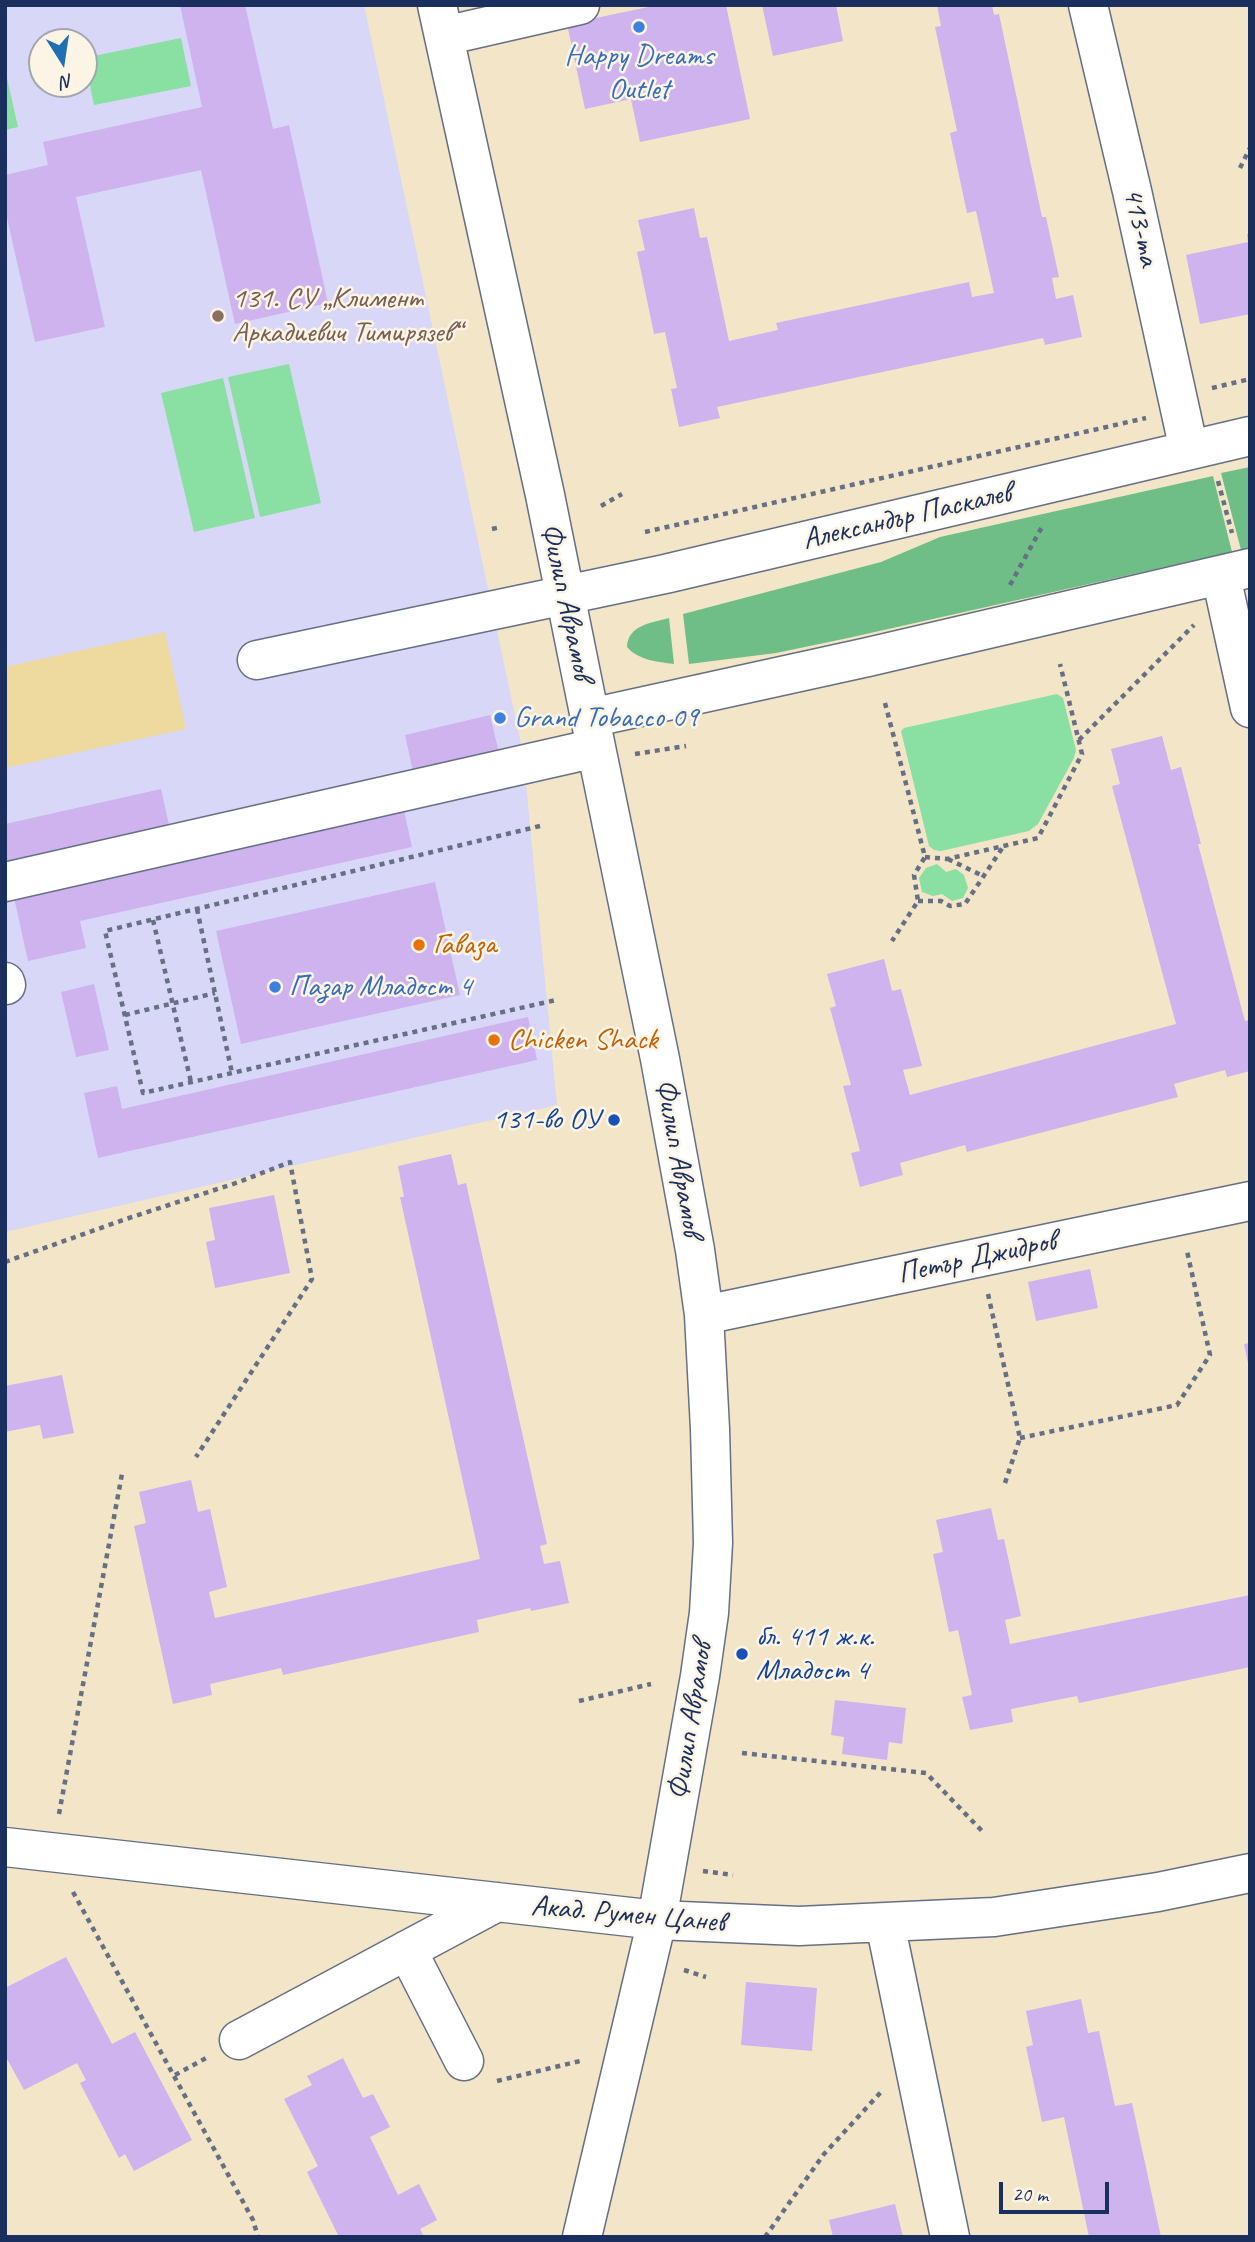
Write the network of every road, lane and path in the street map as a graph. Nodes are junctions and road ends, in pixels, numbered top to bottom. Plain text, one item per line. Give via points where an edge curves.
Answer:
1 (580, 5) edge
2 (1088, 5) edge
3 (441, 21) edge
4 (1250, 148) edge
5 (1240, 169) dead end
6 (1250, 379) edge
7 (1201, 390) dead end
8 (1153, 416) dead end
9 (1250, 436) edge
10 (1203, 462) junction
11 (622, 494) dead end
12 (601, 506) dead end
13 (1044, 524) dead end
14 (501, 527) dead end
15 (492, 529) dead end
16 (645, 532) dead end
17 (1235, 561) edge
18 (1005, 593) dead end
19 (564, 595) junction
20 (1195, 625) dead end
21 (257, 660) dead end
22 (1060, 664) dead end
23 (885, 702) dead end
24 (1250, 708) edge
25 (593, 733) junction
26 (1079, 741) junction
27 (686, 746) dead end
28 (672, 748) dead end
29 (540, 826) dead end
30 (1003, 846) junction
31 (925, 857) junction
32 (947, 859) junction
33 (983, 876) junction
34 (5, 882) edge
35 (918, 901) junction
36 (197, 909) junction
37 (153, 920) junction
38 (892, 941) dead end
39 (215, 993) junction
40 (555, 1000) dead end
41 (173, 1003) junction
42 (125, 1014) junction
43 (232, 1073) junction
44 (191, 1082) junction
45 (1250, 1201) edge
46 (1180, 1216) junction
47 (981, 1258) junction
48 (5, 1262) edge
49 (704, 1315) junction
50 (1020, 1438) junction
51 (195, 1457) dead end
52 (122, 1474) dead end
53 (1004, 1486) dead end
54 (652, 1684) dead end
55 (579, 1701) dead end
56 (742, 1753) dead end
57 (59, 1814) dead end
58 (982, 1831) dead end
59 (5, 1847) edge
60 (1250, 1873) edge
61 (725, 1874) dead end
62 (733, 1875) dead end
63 (70, 1885) dead end
64 (496, 1902) junction
65 (657, 1920) junction
66 (885, 1923) junction
67 (407, 1950) junction
68 (693, 1972) dead end
69 (706, 1977) dead end
70 (239, 2040) dead end
71 (912, 2058) junction
72 (464, 2061) joint
73 (580, 2061) dead end
74 (258, 2237) edge
75 (582, 2237) edge
76 (765, 2237) edge
77 (950, 2237) edge

1 - 3 street
2 - 10 street, 413-та
3 - 19 street, Филип Аврамов
4 - 5 path
6 - 7 path
8 - 16 path
9 - 10 street, Александър Паскалев
10 - 17 path
10 - 19 street, Александър Паскалев
11 - 12 path
13 - 18 path
14 - 15 path
17 - 24 street
17 - 25 street
19 - 21 street, Александър Паскалев
19 - 25 street, Филип Аврамов
20 - 26 path
22 - 26 path
23 - 31 path
25 - 34 street
25 - 49 street, Филип Аврамов via 660,1059
26 - 30 path via 1082,754 1038,838
27 - 28 path
29 - 36 path
30 - 32 path
30 - 33 path
31 - 32 path
31 - 35 path via 914,875
32 - 33 path
33 - 35 path via 965,904
35 - 38 path
36 - 37 path
36 - 39 path
37 - 41 path
37 - 42 path via 105,931
39 - 41 path
39 - 43 path
40 - 43 path
41 - 42 path
41 - 44 path
42 - 44 path via 143,1093
43 - 44 path
45 - 46 street, Петър Джидров
46 - 47 street, Петър Джидров
46 - 50 path via 1210,1355 1177,1405
47 - 49 street, Петър Джидров
47 - 50 path
48 - 51 path via 290,1162 312,1279
49 - 65 street, Филип Аврамов via 713,1543 709,1613
50 - 53 path
52 - 57 path
54 - 55 path
56 - 58 path via 926,1773
59 - 64 street, Акад. Румен Цанев
60 - 66 street, Акад. Румен Цанев via 1070,1907
61 - 62 path
63 - 74 path via 240,2195
64 - 65 street, Акад. Румен Цанев
64 - 67 street
65 - 66 street, Акад. Румен Цанев via 799,1926
65 - 75 street, Филип Аврамов
66 - 71 street
67 - 70 street
67 - 72 street
68 - 69 path
71 - 76 path via 824,2154
71 - 77 street
72 - 73 path via 474,2086

